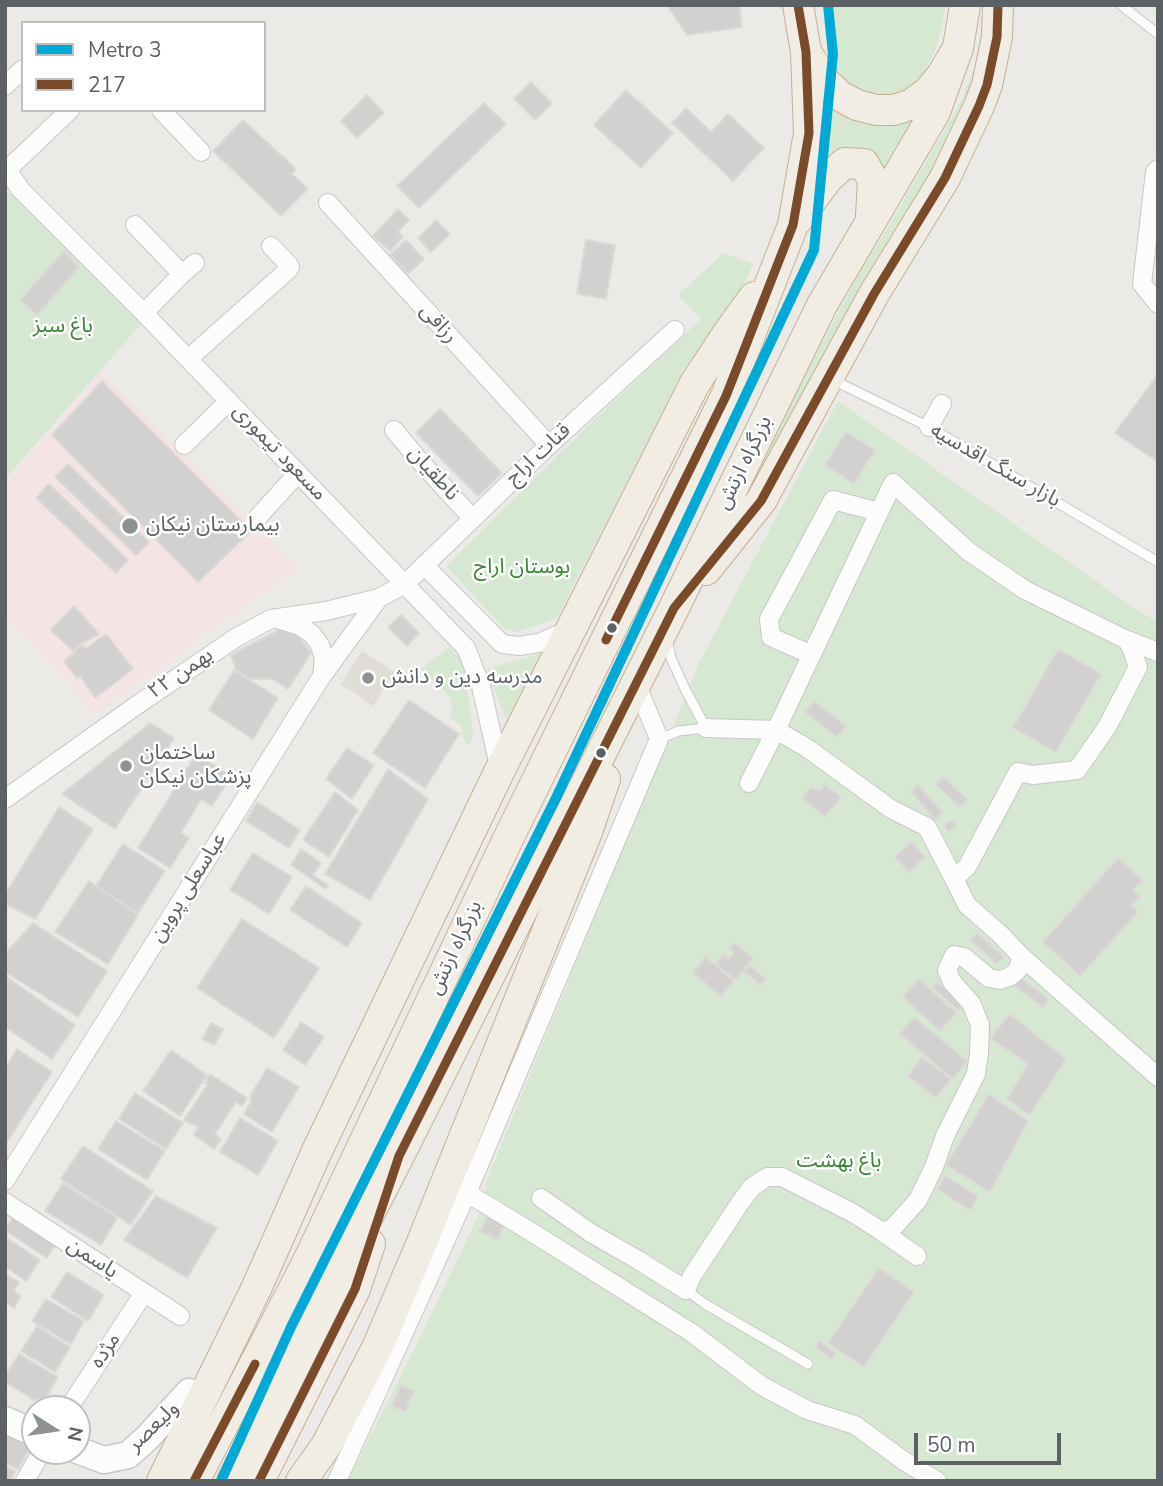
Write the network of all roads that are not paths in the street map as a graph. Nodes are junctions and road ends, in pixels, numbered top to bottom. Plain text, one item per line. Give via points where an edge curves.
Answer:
1 (798, 5) edge
2 (965, 5) edge
3 (1121, 5) edge
4 (1001, 9) edge
5 (1158, 34) edge
6 (958, 48) junction
7 (806, 52) junction
8 (21, 71) edge
9 (5, 86) edge
10 (68, 112) edge
11 (163, 112) edge
12 (201, 152) dead end
13 (6, 169) edge
14 (1158, 169) edge
15 (328, 203) dead end
16 (871, 224) junction
17 (135, 225) dead end
18 (793, 225) junction
19 (271, 246) dead end
20 (780, 259) junction
21 (1158, 304) edge
22 (144, 313) junction
23 (675, 330) dead end
24 (188, 359) junction
25 (828, 379) junction
26 (229, 401) junction
27 (942, 404) dead end
28 (929, 427) junction
29 (394, 430) dead end
30 (184, 444) dead end
31 (548, 445) junction
32 (298, 473) junction
33 (879, 512) junction
34 (258, 517) dead end
35 (472, 518) junction
36 (1158, 562) edge
37 (424, 565) junction
38 (405, 584) junction
39 (379, 598) junction
40 (669, 617) junction
41 (271, 619) junction
42 (571, 629) junction
43 (1127, 640) junction
44 (1158, 652) edge
45 (811, 655) junction
46 (322, 676) junction
47 (636, 683) junction
48 (706, 728) junction
49 (776, 730) junction
50 (659, 739) junction
51 (500, 770) junction
52 (749, 783) dead end
53 (5, 799) edge
54 (508, 839) junction
55 (954, 879) junction
56 (446, 880) junction
57 (1022, 957) junction
58 (1158, 1077) edge
59 (317, 1152) junction
60 (399, 1156) junction
61 (5, 1181) edge
62 (467, 1194) junction
63 (541, 1198) dead end
64 (5, 1202) edge
65 (881, 1231) junction
66 (917, 1256) dead end
67 (686, 1290) junction
68 (144, 1293) junction
69 (180, 1316) dead end
70 (808, 1364) dead end
71 (189, 1392) junction
72 (77, 1395) edge
73 (91, 1455) edge
74 (35, 1465) edge
75 (26, 1481) edge
76 (144, 1481) edge
77 (162, 1481) edge
78 (194, 1481) edge
79 (232, 1481) edge
80 (258, 1481) edge
81 (301, 1481) edge
82 (337, 1481) edge
83 (937, 1481) edge

1 - 7 highway, بزرگراه ارتش
2 - 6 highway
3 - 5 lane
4 - 25 highway via 993,62 979,106 945,178
6 - 7 highway via 928,92 894,110 876,110 840,96
6 - 16 highway, بزرگراه ارتش via 935,112
7 - 18 highway, بزرگراه ارتش via 809,132
8 - 9 street
10 - 13 street
11 - 12 street
13 - 22 street, مسعود تیموری
14 - 21 street via 1142,284
15 - 31 street, رزاقی
16 - 18 highway via 873,180 864,164 845,163
16 - 40 highway, بزرگراه ارتش via 822,305
17 - 22 street via 188,269
18 - 20 highway, بزرگراه ارتش
19 - 24 street via 288,270
20 - 42 highway via 695,383
20 - 54 highway, بزرگراه ارتش via 726,396
22 - 24 street, مسعود تیموری
23 - 31 street, قنات اراج
24 - 26 street, مسعود تیموری
25 - 28 lane, بازار سنگ اقدسیه
25 - 40 highway via 761,501
26 - 30 street
26 - 32 street, مسعود تیموری
27 - 28 street
28 - 36 lane, بازار سنگ اقدسیه
29 - 35 street, ناطقیان
31 - 35 street, قنات اراج
32 - 34 street
32 - 38 street, مسعود تیموری
33 - 43 street via 893,482 968,551 1025,590
33 - 45 street
33 - 45 street via 833,500 769,619 771,637
35 - 37 street, قنات اراج
37 - 38 street, قنات اراج
37 - 42 street via 502,644 539,643
38 - 39 street, قنات اراج
38 - 51 street, مسعود تیموری via 466,648 481,686
39 - 41 street, ۲۲ بهمن
39 - 46 street, عباسعلی پروین
40 - 47 highway, بزرگراه ارتش
40 - 48 lane via 671,658
41 - 46 street via 312,634 324,659
41 - 53 street, ۲۲ بهمن via 136,705
42 - 51 highway
43 - 44 street
43 - 55 street via 1138,667 1107,727 1077,769 1033,775 1018,772 967,867
45 - 49 street
46 - 61 street, عباسعلی پروین
47 - 50 street
47 - 60 highway, بزرگراه ارتش
47 - 81 highway via 587,832 420,1247 377,1348 326,1446
48 - 49 street
48 - 50 lane
49 - 52 street
49 - 55 street via 891,809 927,827
50 - 62 street
51 - 54 highway
51 - 56 highway
54 - 56 highway
54 - 78 highway, بزرگراه ارتش via 307,1261
55 - 57 street via 967,905
56 - 59 highway
57 - 58 street
57 - 65 street via 1017,971 1000,980 954,955 947,970 971,1003 980,1025 976,1074 918,1200 891,1230
59 - 71 highway via 237,1285
59 - 77 highway
60 - 79 highway, بزرگراه ارتش
60 - 80 highway via 355,1289
62 - 82 street
62 - 83 street via 692,1333 762,1386 807,1410 855,1425
63 - 67 street
64 - 68 street, یاسمن
65 - 66 street
65 - 67 street via 782,1177 767,1177 740,1203
67 - 70 lane
68 - 69 street, یاسمن
68 - 72 street, مژده
71 - 73 main road, ولیعصر via 128,1455 104,1460
71 - 76 highway
74 - 75 street

